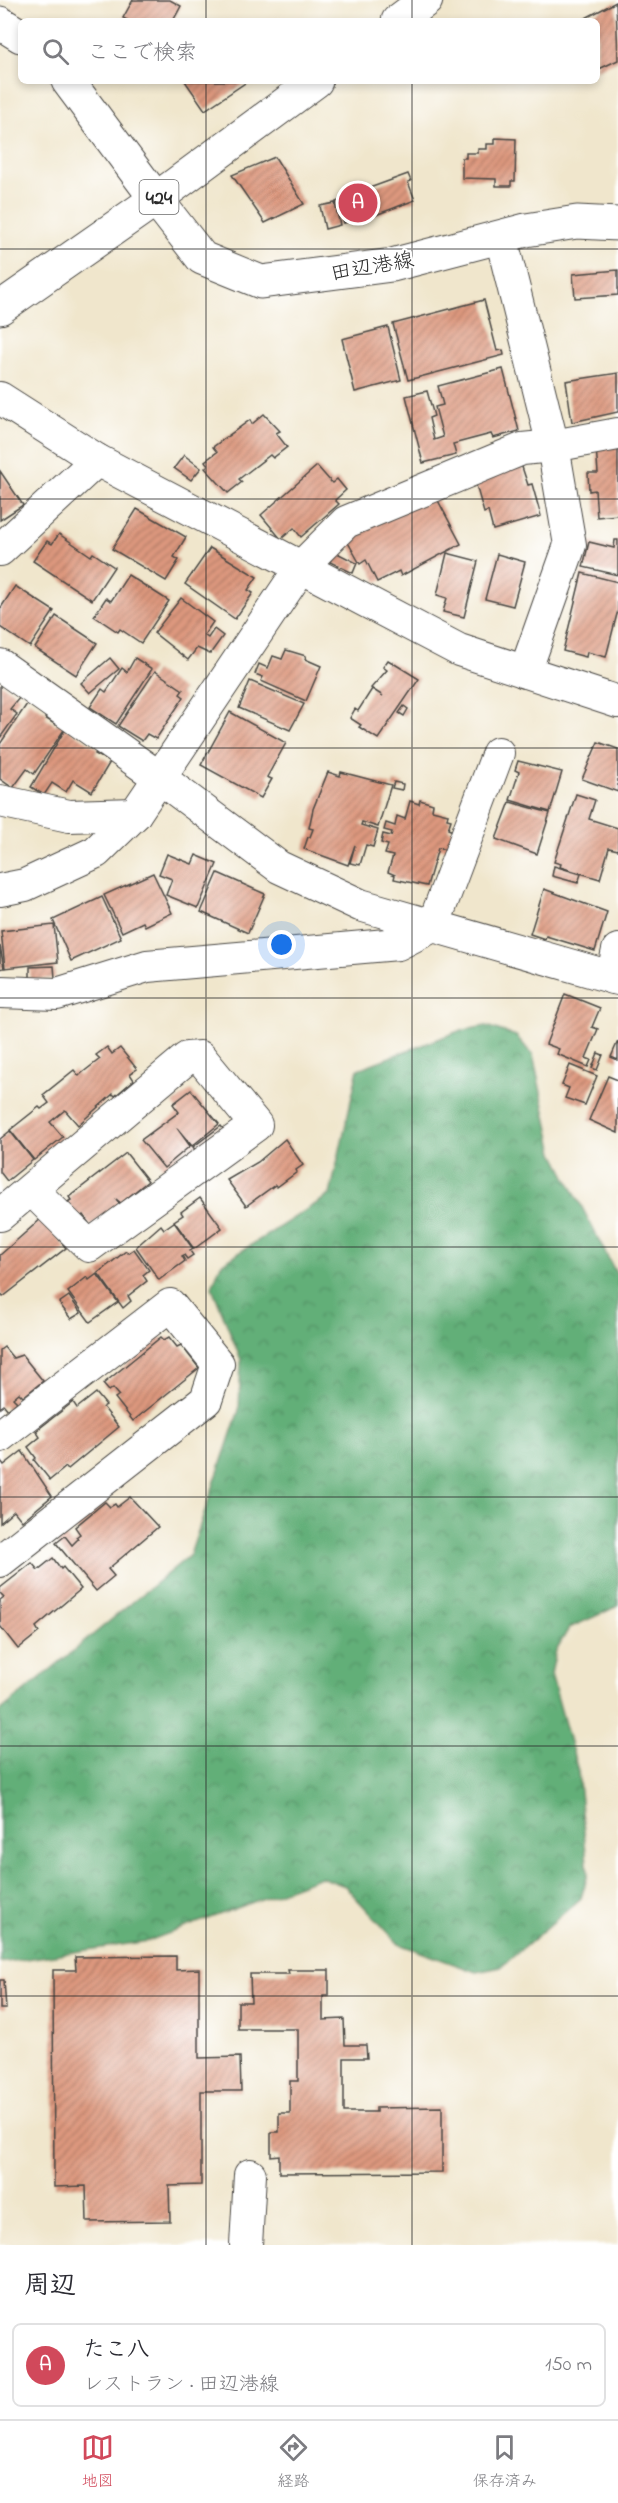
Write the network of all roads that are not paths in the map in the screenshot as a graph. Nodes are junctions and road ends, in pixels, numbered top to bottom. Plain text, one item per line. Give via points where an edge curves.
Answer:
1 (426, 0) edge
2 (402, 18) edge
3 (0, 23) edge
4 (18, 34) edge
5 (70, 84) edge
6 (312, 84) edge
7 (156, 199) junction
8 (618, 224) edge
9 (501, 237) junction
10 (0, 308) edge
11 (0, 399) edge
12 (618, 434) edge
13 (554, 446) junction
14 (97, 460) junction
15 (0, 550) edge
16 (302, 566) junction
17 (0, 665) edge
18 (525, 672) junction
19 (618, 702) edge
20 (498, 753) dead end
21 (160, 778) junction
22 (0, 801) edge
23 (135, 814) junction
24 (0, 890) edge
25 (433, 926) junction
26 (616, 969) edge
27 (0, 992) edge
28 (31, 1189) junction
29 (0, 1215) edge
30 (0, 1436) edge
31 (0, 1561) edge
32 (250, 2175) dead end
33 (246, 2245) edge

1 - 2 main road
3 - 4 main road
5 - 7 main road, 田辺港線
6 - 7 main road, 424
7 - 9 main road, 田辺港線 via 202,258 261,282 392,265
7 - 10 main road, 424
8 - 9 main road, 田辺港線 via 577,222
9 - 13 street
11 - 14 street
12 - 13 street
13 - 16 street via 522,449 346,522
13 - 18 street via 570,545
14 - 15 street
14 - 16 street
16 - 18 street via 459,650
16 - 21 street
17 - 21 street
18 - 19 street
20 - 25 street
21 - 23 street
21 - 25 street via 279,867 360,905
22 - 23 street via 69,816
23 - 24 street via 96,852 25,885
25 - 26 street
25 - 27 street via 398,944 147,966 57,994
28 - 28 street via 187,1058 200,1058 256,1125 89,1246
28 - 29 street
30 - 31 street via 170,1305 218,1364 206,1400
32 - 33 street

